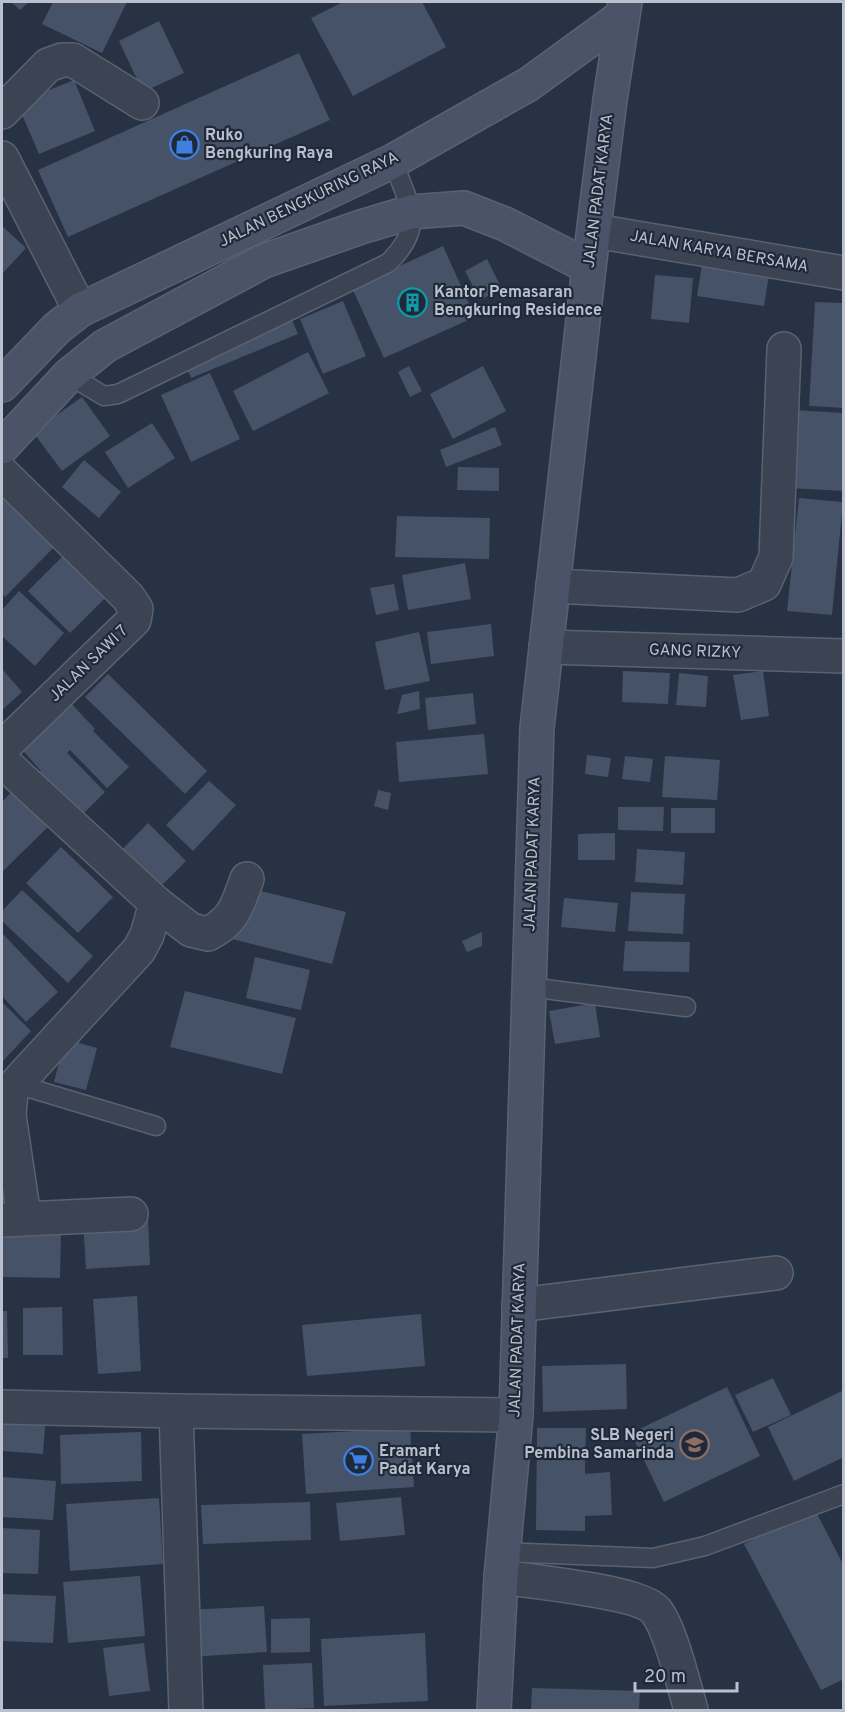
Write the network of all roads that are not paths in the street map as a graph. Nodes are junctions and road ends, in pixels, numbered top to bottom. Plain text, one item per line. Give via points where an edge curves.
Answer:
1 (623, 10) edge
2 (141, 103) dead end
3 (2, 112) edge
4 (2, 158) edge
5 (393, 160) junction
6 (411, 212) junction
7 (595, 231) junction
8 (589, 267) junction
9 (843, 273) edge
10 (80, 310) junction
11 (784, 349) dead end
12 (69, 375) junction
13 (2, 386) edge
14 (2, 447) edge
15 (2, 473) edge
16 (553, 586) junction
17 (546, 647) junction
18 (843, 656) edge
19 (2, 748) edge
20 (2, 761) edge
21 (247, 879) dead end
22 (156, 903) junction
23 (529, 987) junction
24 (686, 1007) dead end
25 (9, 1086) edge
26 (156, 1126) dead end
27 (131, 1214) dead end
28 (13, 1219) edge
29 (776, 1273) dead end
30 (519, 1305) junction
31 (2, 1407) edge
32 (176, 1412) junction
33 (516, 1415) junction
34 (843, 1494) edge
35 (503, 1565) junction
36 (186, 1710) edge
37 (494, 1710) edge
38 (691, 1710) edge

1 - 5 main road, JALAN BENGKURING RAYA via 529,84
1 - 7 main road, JALAN PADAT KARYA
2 - 3 street via 73,60 62,60 48,65
4 - 10 street
5 - 6 lane
5 - 10 main road, JALAN BENGKURING RAYA
6 - 8 main road via 464,208 505,224
6 - 12 main road via 264,261 105,346
6 - 12 lane via 408,239 388,262 118,394 104,396
7 - 8 main road, JALAN PADAT KARYA
7 - 9 street, JALAN KARYA BERSAMA
8 - 16 main road, JALAN PADAT KARYA
10 - 13 main road, JALAN BENGKURING RAYA via 57,328
11 - 16 street via 776,557 764,584 738,595
12 - 14 main road
15 - 19 street, JALAN SAWI 7 via 136,609 134,620
16 - 17 main road, JALAN PADAT KARYA
17 - 18 street, GANG RIZKY
17 - 23 main road, JALAN PADAT KARYA via 537,728
20 - 22 street
21 - 22 street via 234,914 208,934 191,930
22 - 25 street via 139,950
23 - 24 lane
23 - 30 main road, JALAN PADAT KARYA
25 - 26 lane
25 - 28 street
27 - 28 street
29 - 30 street
30 - 33 main road, JALAN PADAT KARYA
31 - 32 street
32 - 33 street
32 - 36 street
33 - 35 main road, JALAN PADAT KARYA
34 - 35 lane via 705,1546 653,1558
35 - 37 main road, JALAN PADAT KARYA
35 - 38 street via 644,1602 655,1610 664,1625

